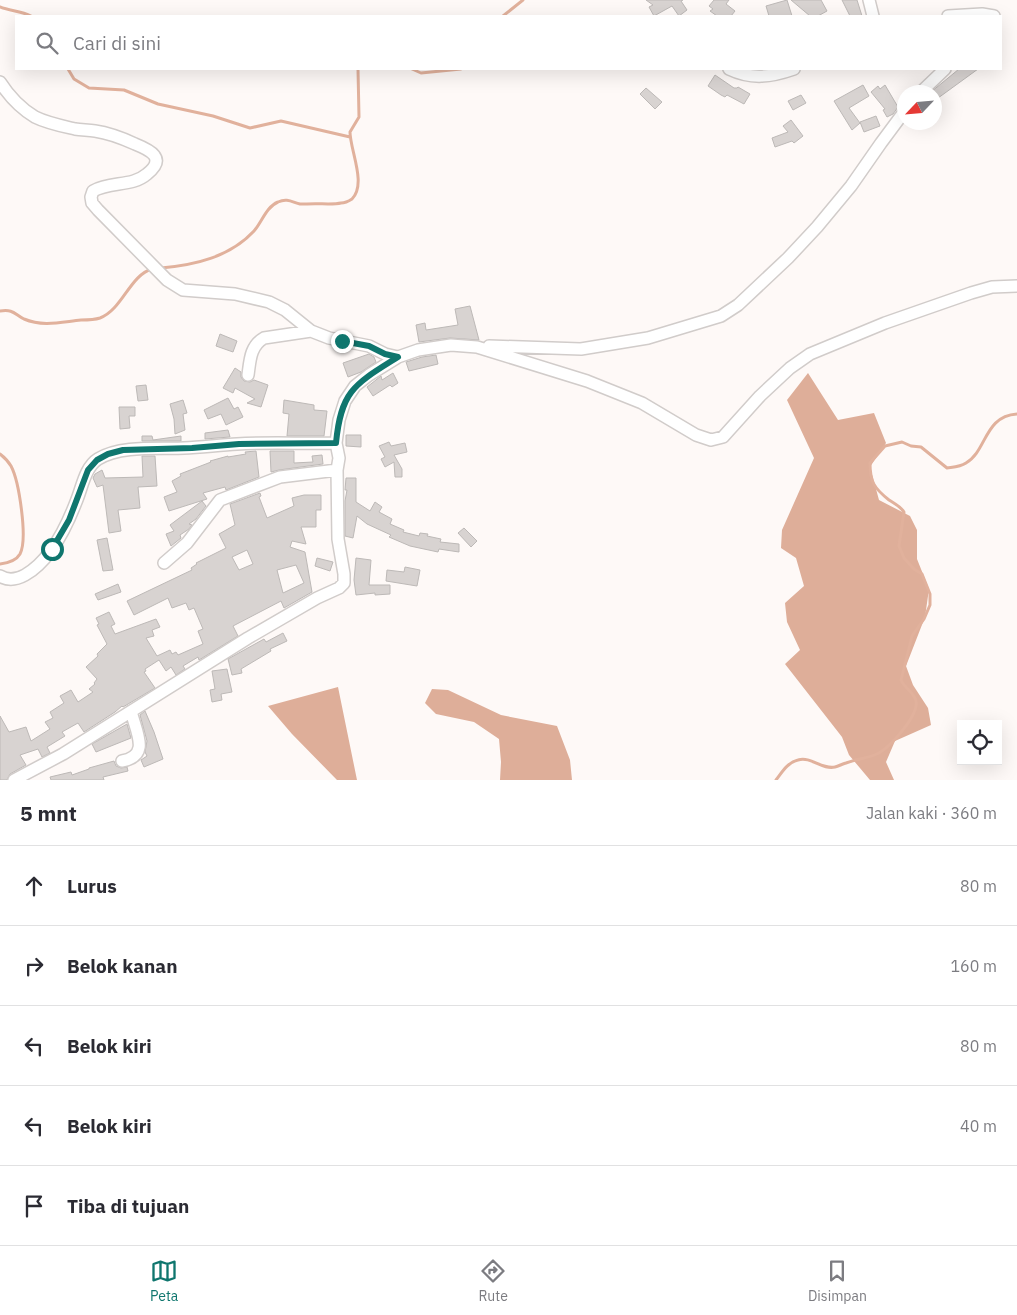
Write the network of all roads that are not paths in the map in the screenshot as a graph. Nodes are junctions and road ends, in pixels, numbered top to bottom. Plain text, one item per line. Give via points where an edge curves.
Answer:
1 (870, 0) edge
2 (874, 15) edge
3 (965, 15) edge
4 (988, 15) edge
5 (731, 70) edge
6 (791, 70) edge
7 (944, 70) edge
8 (0, 82) edge
9 (928, 85) edge
10 (897, 121) edge
11 (1017, 286) edge
12 (311, 331) junction
13 (477, 347) junction
14 (398, 357) junction
15 (248, 375) dead end
16 (336, 443) junction
17 (338, 470) junction
18 (164, 563) dead end
19 (0, 576) edge
20 (131, 711) junction
21 (122, 761) dead end
22 (28, 776) edge
23 (14, 780) edge

1 - 2 street
3 - 4 street
5 - 6 street via 757,76
7 - 9 street
8 - 12 street via 13,100 36,117 78,130 93,130 121,138 154,154 154,168 146,175 137,181 102,186 93,191 91,197 98,210 167,280 183,290 235,294 269,302 285,310
10 - 13 street via 817,227 738,305 721,316 648,338 581,349
11 - 13 street via 992,287 971,293 810,354 760,396 723,437 711,440 696,435 642,403 586,381
12 - 14 street
12 - 15 street via 264,338 258,342 252,350
13 - 14 street via 435,347
14 - 16 street via 355,386 345,401
16 - 17 street
16 - 19 street via 239,444 123,450 108,454 88,470 69,520 52,549 31,572 20,578 8,580
17 - 18 street via 280,477 220,500 187,542
17 - 20 street via 338,539 344,574 344,582 339,588 248,638
20 - 21 street via 140,747 132,759
20 - 22 street
22 - 23 street

